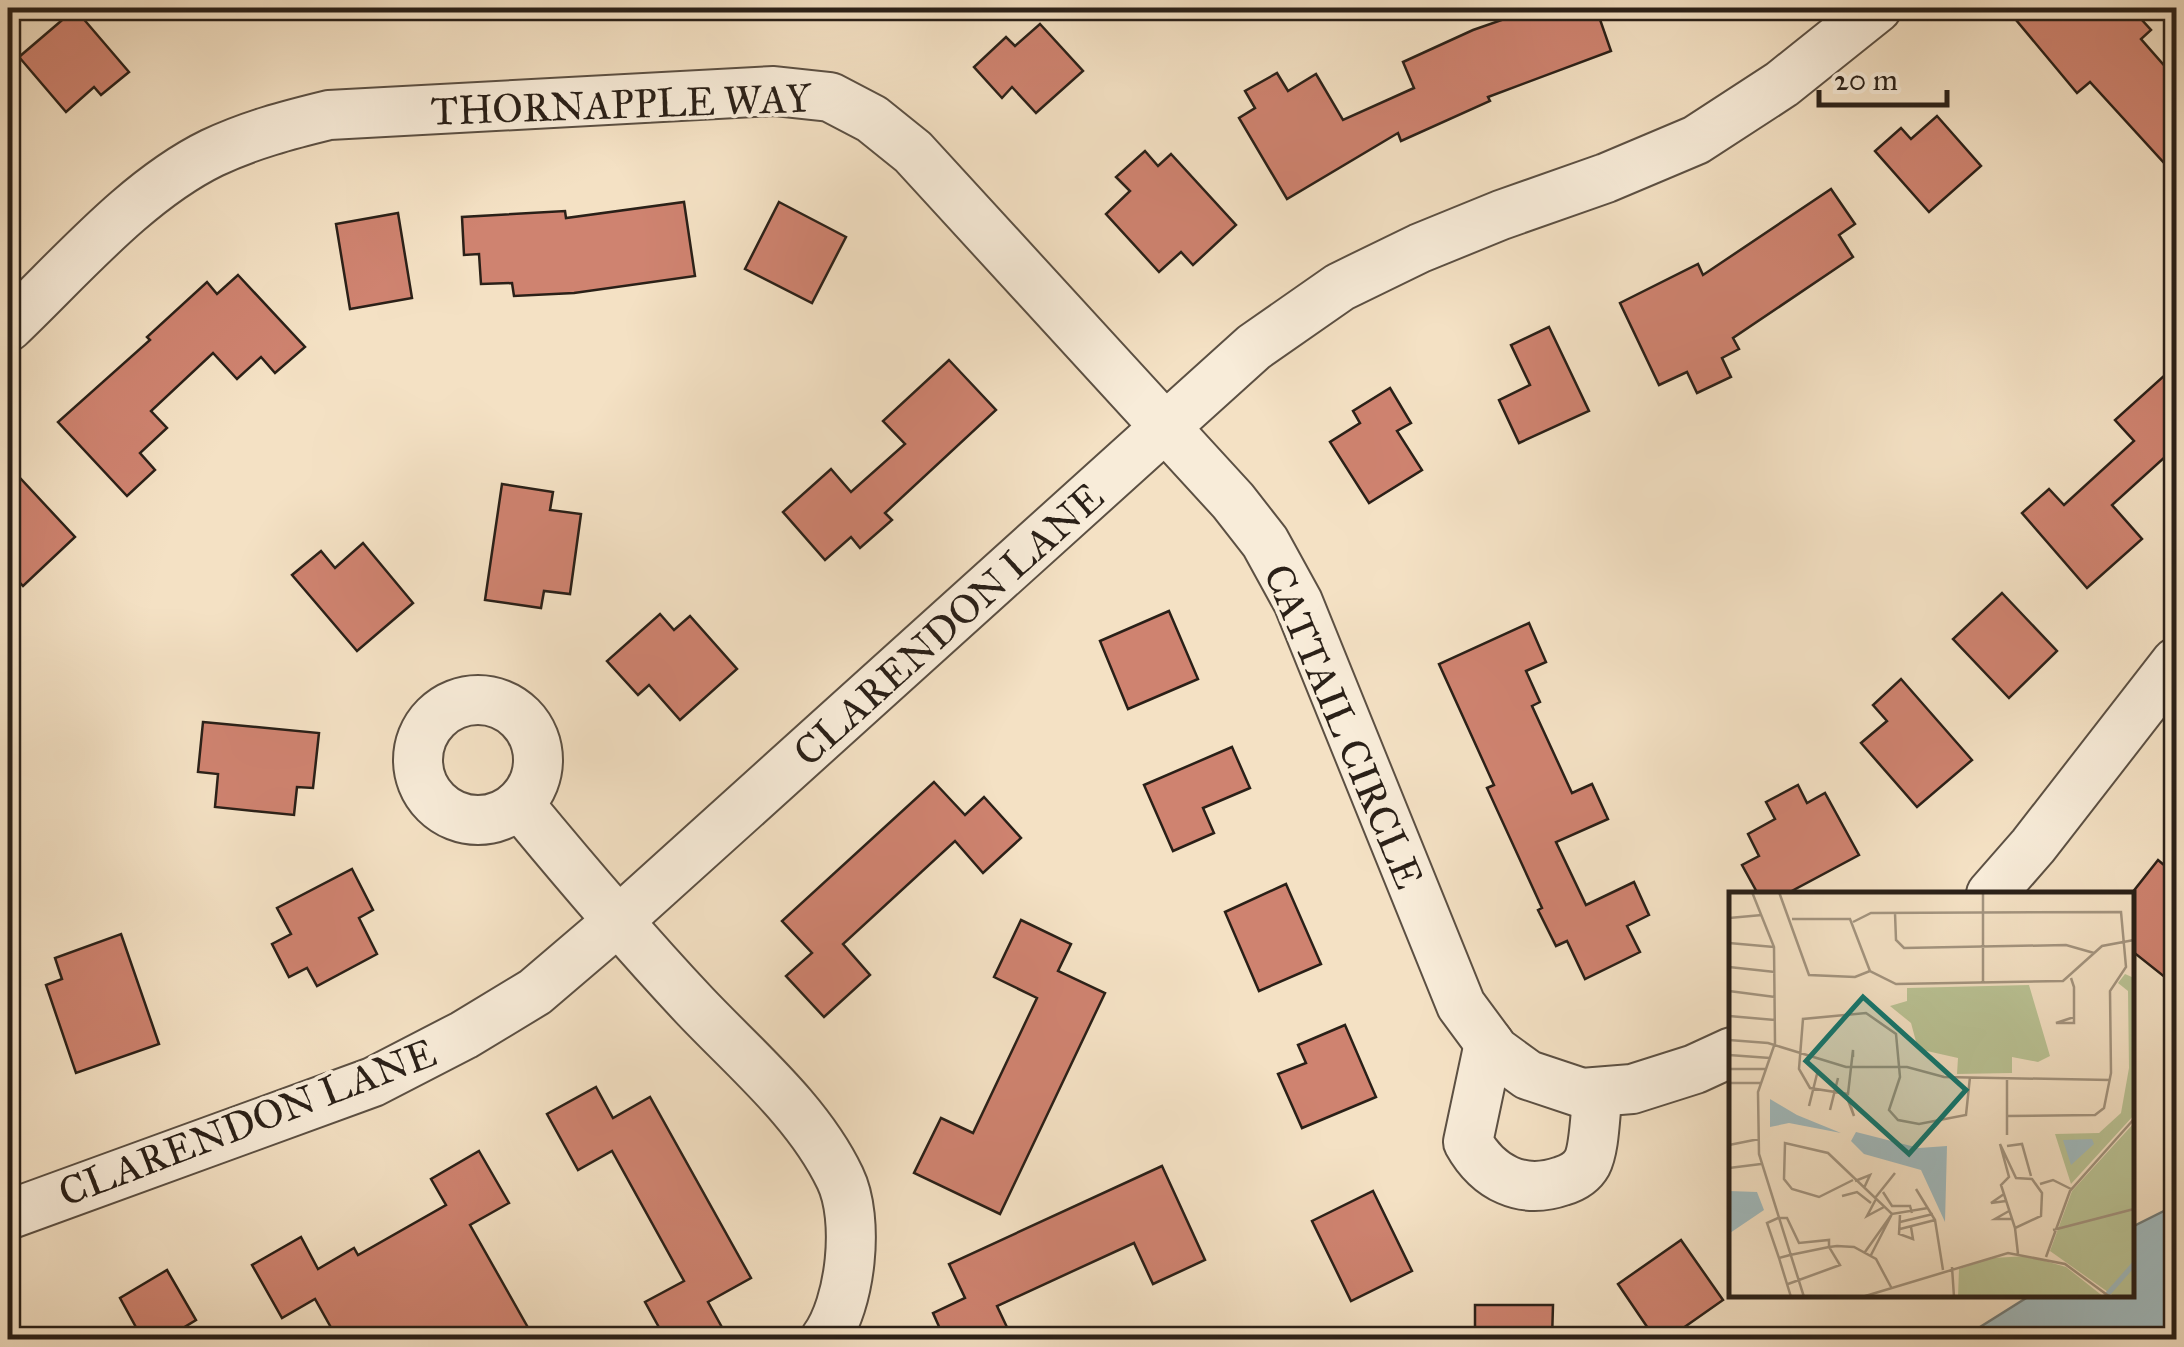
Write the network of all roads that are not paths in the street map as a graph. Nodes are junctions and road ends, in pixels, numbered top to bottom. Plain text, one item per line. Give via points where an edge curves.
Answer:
1 (1877, 8) edge
2 (8, 327) edge
3 (1167, 428) junction
4 (2176, 662) edge
5 (520, 804) dead end
6 (1993, 892) edge
7 (616, 922) junction
8 (1489, 1044) junction
9 (1729, 1053) edge
10 (1598, 1092) junction
11 (8, 1215) edge
12 (824, 1340) edge

1 - 3 street, CLARENDON LANE via 1782,84 1696,140 1420,248 1340,287 1254,347
2 - 3 street, THORNAPPLE WAY via 144,198 209,155 268,130 329,115 774,91 830,98 872,119 913,152
3 - 7 street, CLARENDON LANE
3 - 8 street, CATTAIL CIRCLE via 1264,542 1298,602 1461,1005
4 - 6 street
5 - 7 street
7 - 11 street, CLARENDON LANE via 535,992 373,1082
7 - 12 street via 815,1133 843,1182 851,1234 846,1289
8 - 10 street, CATTAIL CIRCLE via 1528,1075
8 - 10 street via 1468,1142 1506,1182 1534,1186 1577,1174 1588,1161
9 - 10 street, CATTAIL CIRCLE via 1632,1089

